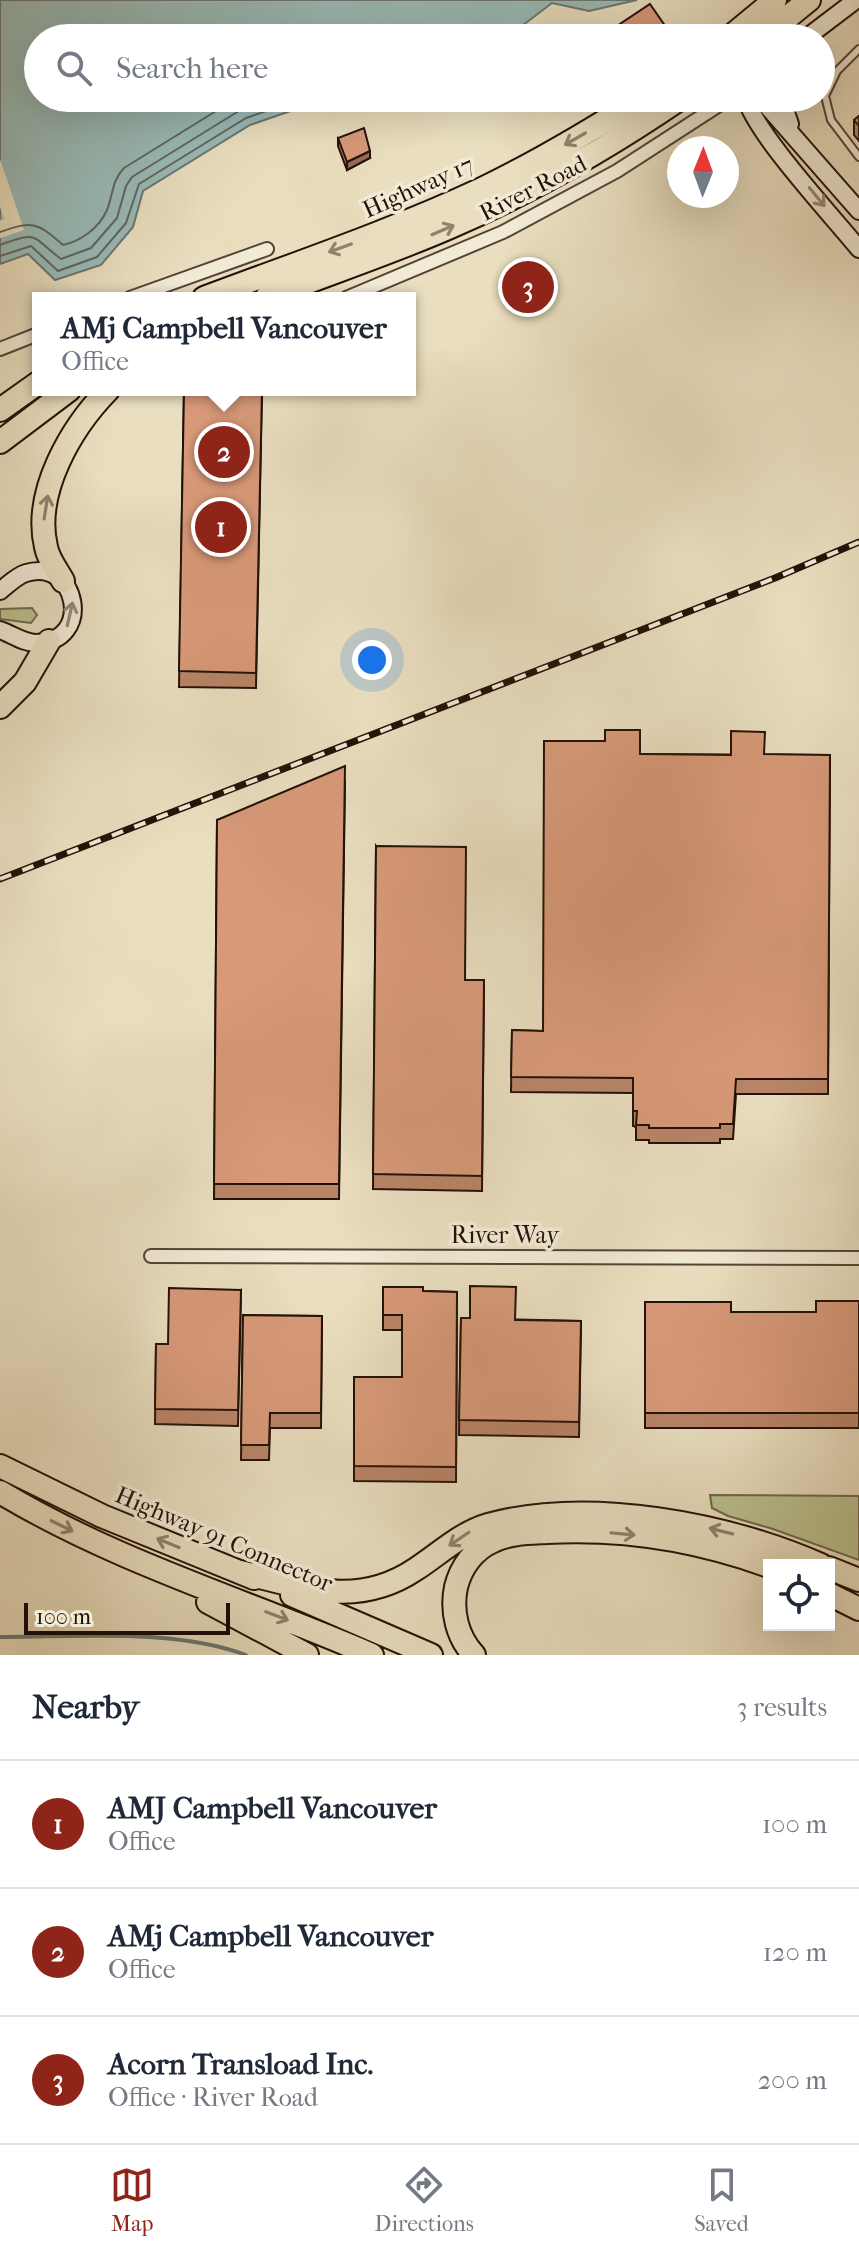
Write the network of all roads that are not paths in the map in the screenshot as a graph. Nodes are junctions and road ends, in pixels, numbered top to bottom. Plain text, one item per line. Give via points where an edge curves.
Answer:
1 (775, 0) edge
2 (809, 0) edge
3 (856, 0) edge
4 (746, 24) edge
5 (779, 24) edge
6 (824, 24) edge
7 (859, 49) edge
8 (835, 75) edge
9 (620, 112) edge
10 (661, 112) edge
11 (708, 112) edge
12 (752, 112) edge
13 (773, 112) edge
14 (786, 112) edge
15 (829, 112) edge
16 (796, 137) junction
17 (859, 157) edge
18 (859, 211) edge
19 (267, 249) dead end
20 (859, 249) edge
21 (147, 292) edge
22 (220, 292) edge
23 (283, 292) edge
24 (360, 292) edge
25 (32, 336) edge
26 (0, 349) edge
27 (32, 376) edge
28 (32, 387) edge
29 (0, 391) edge
30 (61, 396) edge
31 (103, 396) edge
32 (0, 410) edge
33 (0, 442) edge
34 (63, 581) junction
35 (0, 591) edge
36 (0, 630) edge
37 (49, 641) junction
38 (0, 707) edge
39 (151, 1256) dead end
40 (859, 1258) edge
41 (0, 1466) edge
42 (0, 1492) edge
43 (126, 1557) junction
44 (806, 1559) edge
45 (763, 1564) edge
46 (835, 1571) edge
47 (240, 1572) junction
48 (856, 1580) edge
49 (307, 1655) edge
50 (372, 1655) edge
51 (431, 1655) edge
52 (474, 1655) edge

1 - 4 highway
2 - 5 highway
3 - 6 street
7 - 8 lane
9 -> 22 highway, Highway 17 via 485,187
23 -> 10 highway, Highway 17 via 374,259 500,203
11 - 24 street, River Road via 617,171 503,232
12 -> 20 street
13 - 16 street
14 - 16 street
15 - 17 lane
16 - 18 street
19 - 21 street
25 - 26 street
27 - 29 highway
28 - 32 highway
30 - 33 highway
34 -> 31 highway via 46,549 49,490 69,438
34 - 35 street via 31,572
37 -> 34 street via 64,632 73,614 73,600
36 - 37 street via 29,642
37 - 38 highway via 25,682
39 - 40 street, River Way
47 -> 41 highway, Highway 91 Connector via 102,1516
42 -> 43 highway, Highway 91 Connector
43 - 49 highway
43 -> 50 highway, Highway 91 Connector
44 -> 47 highway via 707,1528 644,1517 577,1515 475,1530 412,1572 365,1591 319,1591
52 -> 45 highway via 456,1620 456,1587 473,1554 501,1538 553,1532 635,1535 724,1551
46 - 48 highway
47 - 51 highway, Highway 91 Connector

